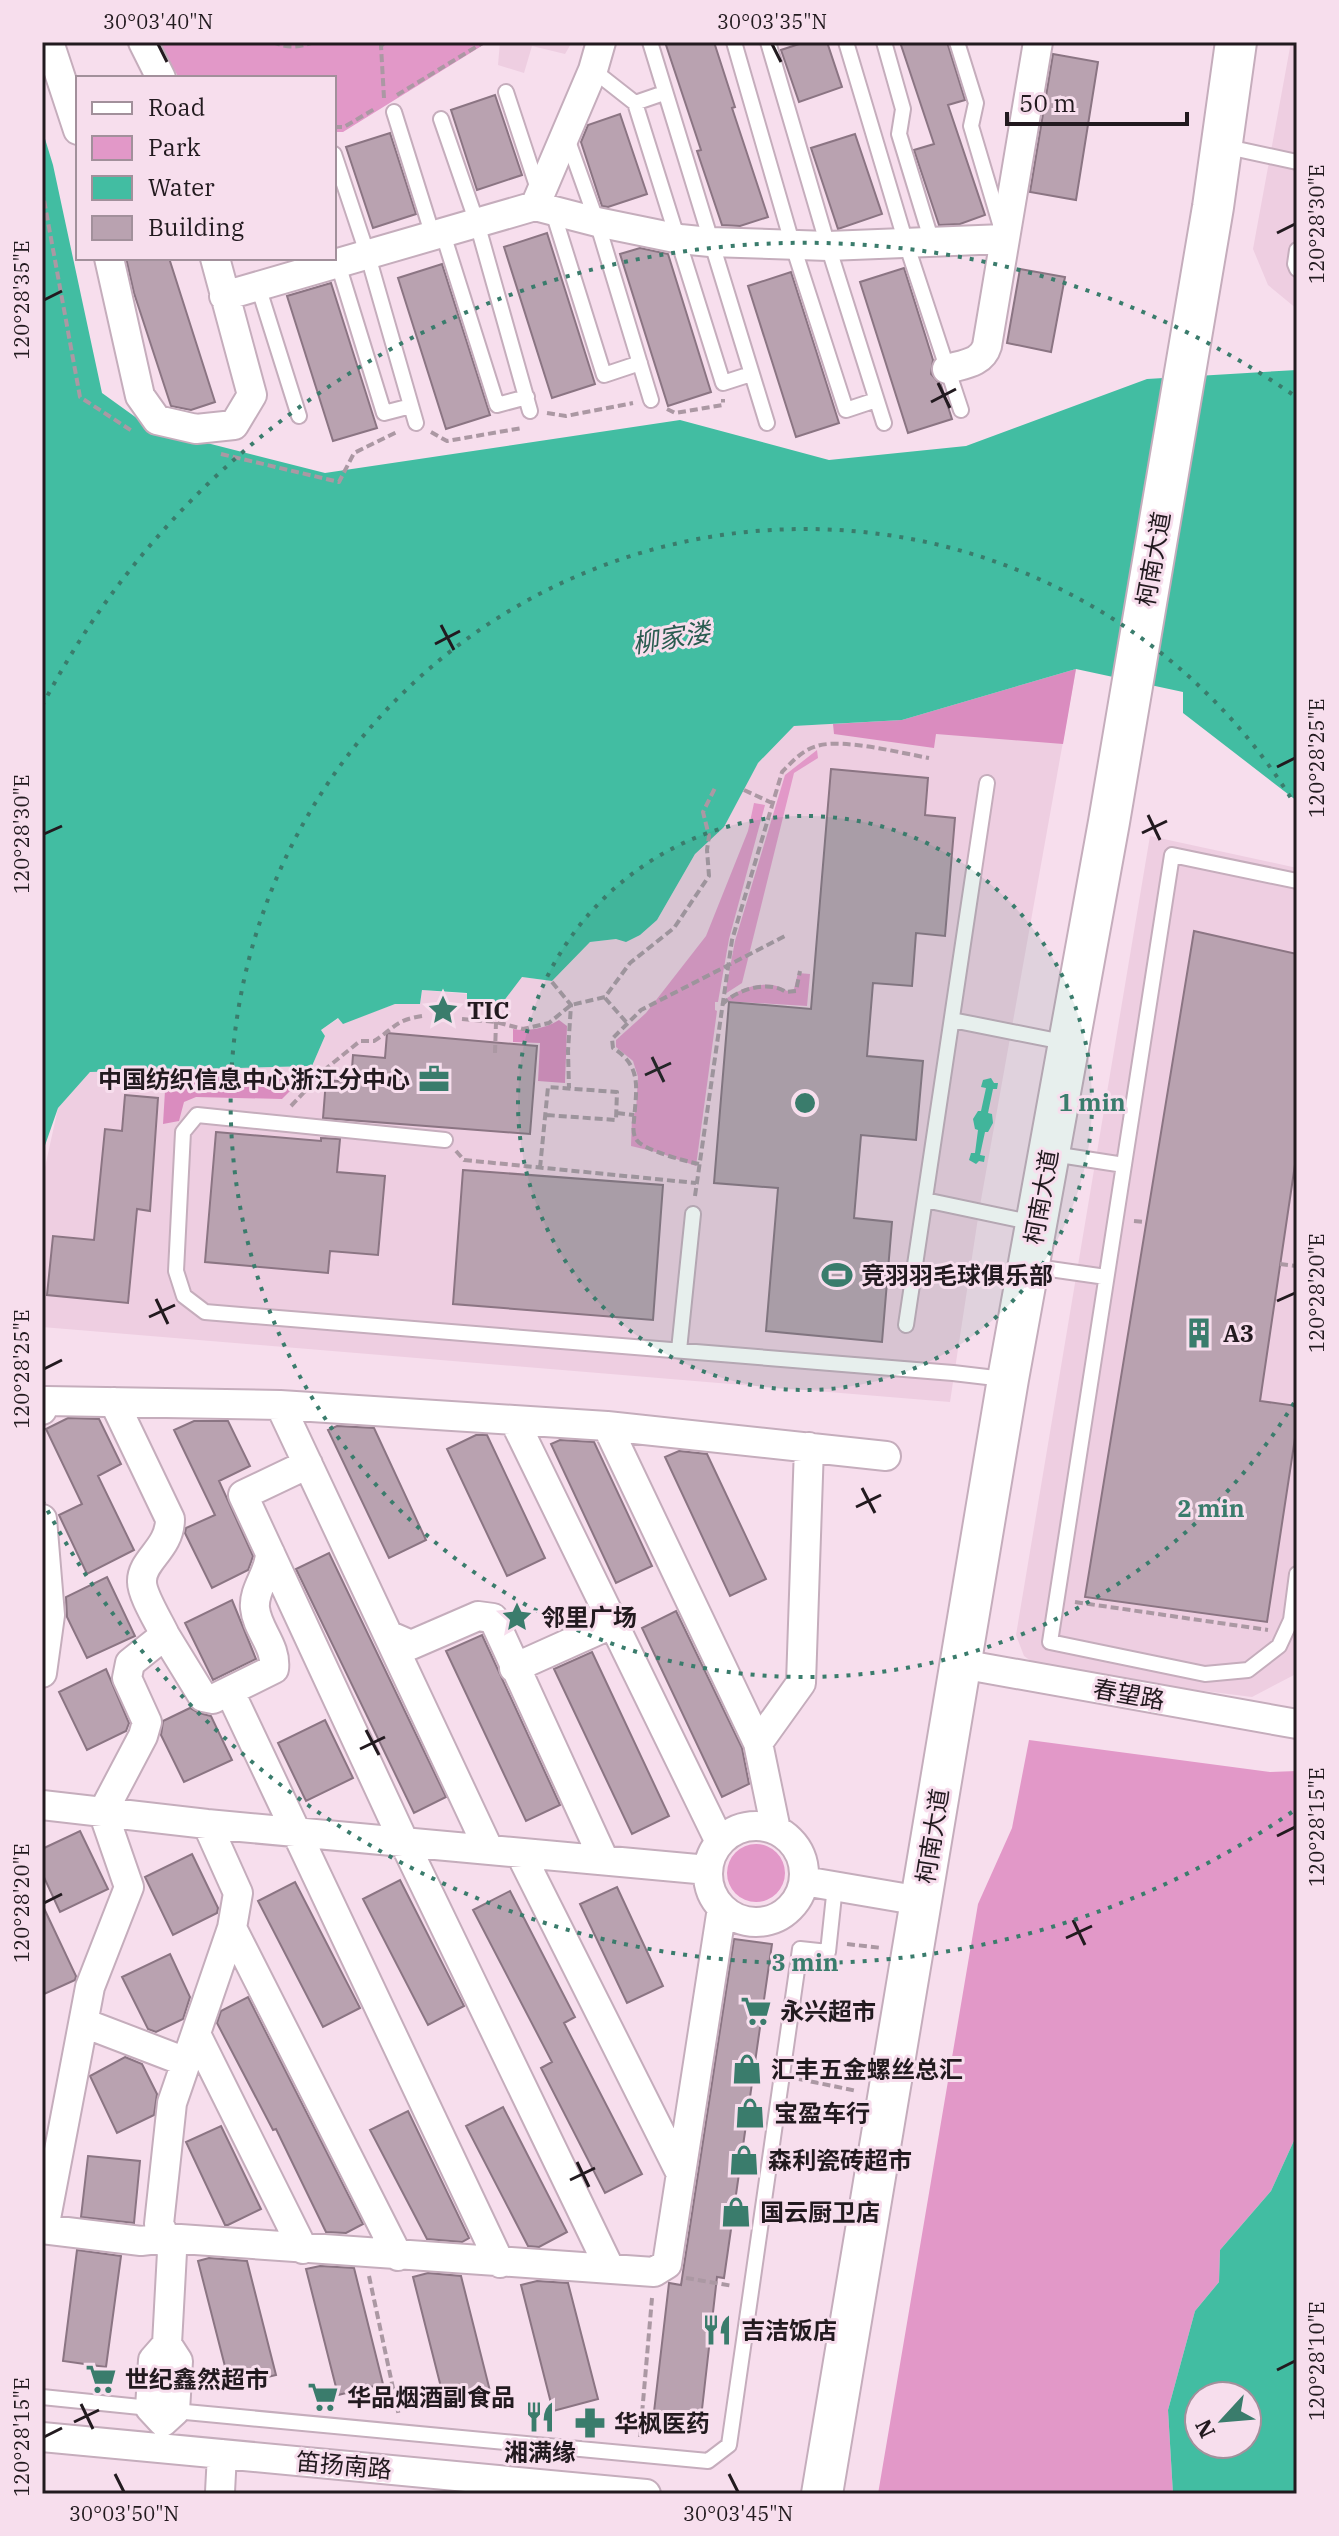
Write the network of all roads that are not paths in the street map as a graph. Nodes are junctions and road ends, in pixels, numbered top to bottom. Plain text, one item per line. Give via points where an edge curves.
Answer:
1 (49, 42) edge
2 (143, 42) edge
3 (601, 42) edge
4 (650, 42) edge
5 (752, 42) edge
6 (768, 42) edge
7 (846, 42) edge
8 (884, 42) edge
9 (957, 42) edge
10 (1038, 42) edge
11 (1236, 42) edge
12 (735, 45) edge
13 (593, 70) junction
14 (160, 76) edge
15 (506, 92) dead end
16 (664, 93) junction
17 (635, 103) junction
18 (389, 107) road end
19 (441, 119) dead end
20 (76, 124) edge
21 (566, 135) junction
22 (1222, 146) junction
23 (336, 160) edge
24 (1297, 162) edge
25 (542, 203) junction
26 (597, 222) junction
27 (477, 223) junction
28 (438, 235) junction
29 (680, 239) junction
30 (1004, 239) junction
31 (710, 242) junction
32 (919, 242) junction
33 (793, 246) junction
34 (828, 246) junction
35 (1297, 250) edge
36 (368, 256) junction
37 (109, 260) edge
38 (215, 260) edge
39 (328, 263) edge
40 (1297, 269) edge
41 (258, 286) junction
42 (224, 296) junction
43 (640, 363) junction
44 (947, 369) junction
45 (751, 374) junction
46 (651, 400) dead end
47 (876, 400) junction
48 (411, 406) junction
49 (961, 410) dead end
50 (299, 416) dead end
51 (416, 423) dead end
52 (767, 423) dead end
53 (884, 423) dead end
54 (987, 783) dead end
55 (1297, 881) edge
56 (952, 1020) junction
57 (1069, 1043) junction
58 (445, 1140) road end
59 (1050, 1153) junction
60 (1124, 1165) junction
61 (925, 1200) junction
62 (693, 1214) road end
63 (1036, 1223) junction
64 (1029, 1266) junction
65 (1106, 1277) junction
66 (906, 1325) dead end
67 (679, 1350) junction
68 (1008, 1379) junction
69 (114, 1402) junction
70 (280, 1405) junction
71 (42, 1410) edge
72 (514, 1420) junction
73 (607, 1426) junction
74 (809, 1447) junction
75 (886, 1456) dead end
76 (308, 1464) junction
77 (42, 1519) edge
78 (270, 1553) junction
79 (1297, 1574) edge
80 (612, 1624) junction
81 (165, 1635) junction
82 (388, 1635) junction
83 (961, 1664) junction
84 (514, 1668) junction
85 (42, 1673) edge
86 (230, 1692) junction
87 (1297, 1724) edge
88 (758, 1743) junction
89 (42, 1805) edge
90 (103, 1812) junction
91 (207, 1824) junction
92 (776, 1830) junction
93 (294, 1832) junction
94 (404, 1842) junction
95 (720, 1842) junction
96 (489, 1850) junction
97 (520, 1853) junction
98 (604, 1860) junction
99 (708, 1870) junction
100 (804, 1881) junction
101 (835, 1886) junction
102 (921, 1901) junction
103 (722, 1908) junction
104 (232, 1928) junction
105 (84, 2023) junction
106 (196, 2034) junction
107 (186, 2062) junction
108 (681, 2174) junction
109 (43, 2229) edge
110 (166, 2238) junction
111 (303, 2249) junction
112 (398, 2256) junction
113 (500, 2263) junction
114 (610, 2269) junction
115 (42, 2397) edge
116 (162, 2422) junction
117 (42, 2437) edge
118 (222, 2454) junction
119 (219, 2493) edge
120 (646, 2494) edge
121 (822, 2494) edge

1 - 20 street
2 - 14 street
3 - 13 street
4 - 16 lane
5 - 12 lane
6 - 34 lane
7 - 32 lane
8 - 32 lane via 903,109 899,134
9 - 30 lane via 976,103 971,126
10 - 30 street
11 - 22 main road, 柯南大道
12 - 33 lane
13 - 17 lane
13 - 21 street
15 - 25 lane
16 - 17 lane
16 - 31 lane
17 - 29 lane
18 - 28 lane
19 - 27 lane
21 - 25 street
21 - 26 lane
22 - 24 lane
22 - 57 main road, 柯南大道
23 - 36 lane
25 - 26 street
25 - 27 street
25 - 43 lane via 604,375
26 - 29 street
26 - 43 lane
27 - 28 street
27 - 28 lane via 528,404 497,405
28 - 36 street
29 - 31 street
29 - 45 lane via 723,383
30 - 32 street
30 - 44 street via 984,355
31 - 33 street
31 - 45 lane
32 - 34 street
32 - 44 lane
33 - 34 street
33 - 47 lane via 846,410
34 - 47 lane
35 - 40 lane
36 - 39 street
36 - 48 lane
37 - 42 street via 140,396 157,420 196,429 234,425 252,395
38 - 42 street
39 - 41 street
39 - 48 lane via 384,413
41 - 42 street
41 - 50 lane
43 - 46 lane
44 - 49 lane
45 - 52 lane
47 - 53 lane
48 - 51 lane
54 - 56 lane
55 - 60 lane via 1172,855
56 - 57 lane
56 - 61 lane
57 - 59 main road, 柯南大道
58 - 67 lane via 197,1115 183,1132 176,1271 184,1296 205,1312
59 - 60 lane
59 - 63 main road, 柯南大道
60 - 65 lane
61 - 63 lane
61 - 66 lane
62 - 67 lane
63 - 64 main road, 柯南大道
64 - 65 lane
64 - 68 main road, 柯南大道
65 - 79 lane via 1050,1642 1205,1674 1248,1670 1279,1646 1291,1620
67 - 68 lane
68 - 83 main road, 柯南大道
69 - 70 street
69 - 71 street via 46,1401
69 - 81 street via 170,1519 170,1533 143,1572 141,1584
70 - 72 street
70 - 76 street
72 - 73 street
72 - 80 street
73 - 74 street
73 - 88 street
74 - 75 street
74 - 88 street via 801,1683
76 - 78 street via 243,1495
76 - 82 street
77 - 85 street via 50,1615
78 - 86 street via 255,1611 275,1657 274,1669
78 - 94 street
80 - 84 street
80 - 95 street
81 - 86 street via 203,1697
81 - 90 street via 130,1663 127,1678 147,1722
82 - 84 street via 411,1645 478,1616 493,1618
82 - 96 street
83 - 87 street, 春望路
83 - 102 main road, 柯南大道
84 - 98 street
86 - 93 street
88 - 92 street
89 - 90 street
90 - 91 street
90 - 105 street via 129,1887 90,1987
91 - 93 street
91 - 104 street via 238,1893
92 - 95 street via 747,1826
92 - 100 street via 799,1851
93 - 94 street
93 - 113 street
94 - 96 street
94 - 114 street
95 - 99 street
96 - 97 street
97 - 98 street
97 - 108 street
98 - 99 street
99 - 103 street
100 - 101 street
100 - 103 street via 791,1908 779,1917 749,1921
101 - 102 street
101 - 116 lane via 828,1952 800,1949 729,2445 708,2461 397,2434
102 - 121 main road, 柯南大道
103 - 108 street
104 - 106 street
104 - 112 street
105 - 107 street
105 - 109 street
106 - 107 street
106 - 111 street
107 - 110 street via 172,2103 159,2224
108 - 114 street via 660,2268
109 - 110 street via 141,2241
110 - 111 street
110 - 116 street via 172,2252 167,2344 178,2361
111 - 112 street
112 - 113 street
113 - 114 street
115 - 116 lane
116 - 117 street, 笛扬南路
116 - 118 street, 笛扬南路
118 - 119 street
118 - 120 street, 笛扬南路

